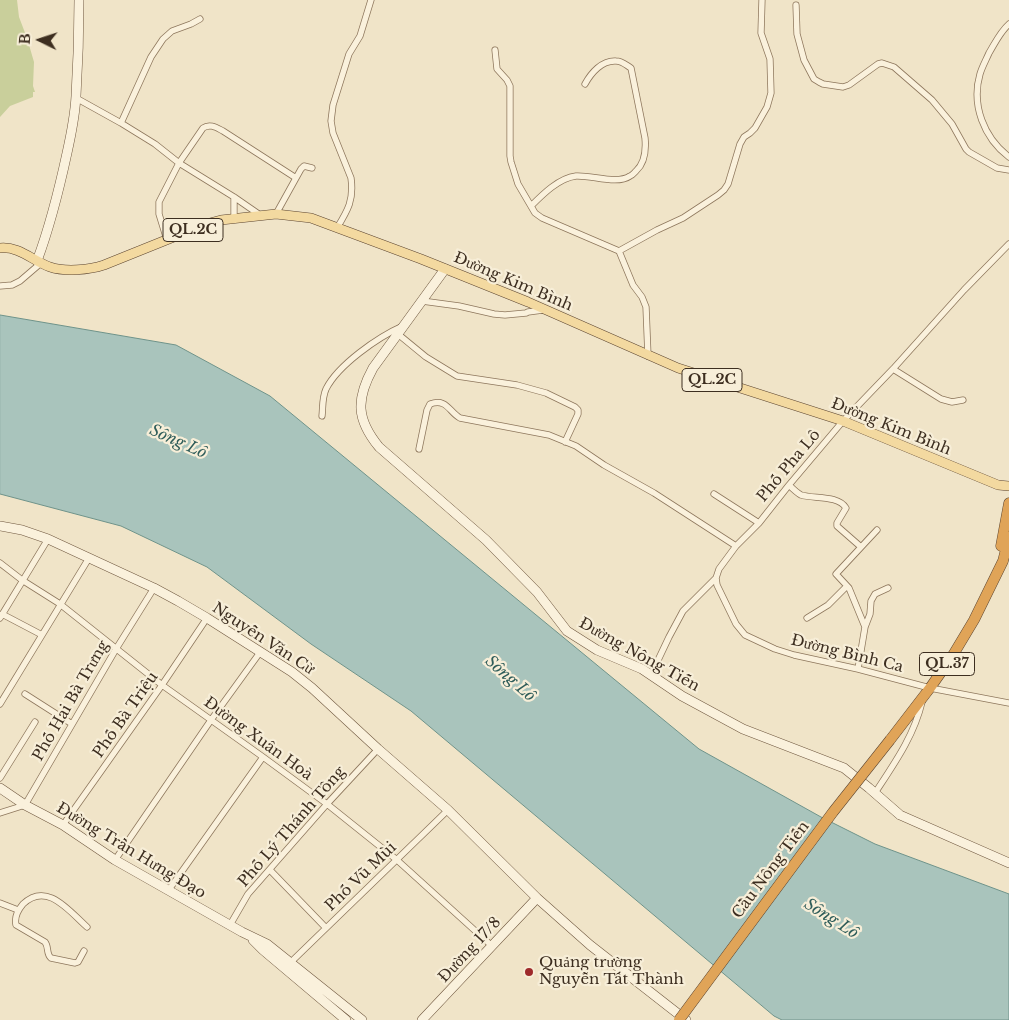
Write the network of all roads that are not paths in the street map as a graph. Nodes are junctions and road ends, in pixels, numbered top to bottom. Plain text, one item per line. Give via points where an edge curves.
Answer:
1 (79, 0) edge
2 (371, 0) edge
3 (762, 0) edge
4 (796, 5) dead end
5 (200, 19) dead end
6 (1009, 24) edge
7 (495, 50) dead end
8 (585, 84) dead end
9 (76, 98) junction
10 (121, 123) junction
11 (1009, 157) edge
12 (179, 163) junction
13 (312, 168) dead end
14 (1009, 170) edge
15 (296, 178) junction
16 (234, 197) junction
17 (531, 206) junction
18 (276, 214) junction
19 (260, 215) junction
20 (234, 218) junction
21 (337, 228) junction
22 (167, 240) junction
23 (1009, 244) edge
24 (0, 248) edge
25 (618, 251) junction
26 (39, 262) junction
27 (445, 269) junction
28 (0, 286) edge
29 (422, 300) junction
30 (528, 307) junction
31 (404, 326) junction
32 (398, 334) junction
33 (648, 356) junction
34 (893, 369) junction
35 (963, 400) dead end
36 (322, 416) dead end
37 (843, 421) junction
38 (565, 442) junction
39 (419, 449) dead end
40 (788, 485) junction
41 (1009, 486) edge
42 (714, 494) dead end
43 (1009, 503) edge
44 (759, 523) junction
45 (0, 526) edge
46 (876, 530) dead end
47 (1009, 537) edge
48 (48, 539) junction
49 (736, 546) junction
50 (861, 547) junction
51 (88, 558) junction
52 (0, 563) edge
53 (716, 578) junction
54 (22, 580) junction
55 (993, 581) junction
56 (846, 586) junction
57 (154, 588) junction
58 (888, 588) dead end
59 (60, 604) junction
60 (1, 616) edge
61 (207, 618) junction
62 (807, 618) dead end
63 (865, 627) junction
64 (42, 635) junction
65 (116, 649) junction
66 (261, 651) junction
67 (858, 669) junction
68 (651, 675) junction
69 (162, 686) junction
70 (930, 688) junction
71 (25, 694) dead end
72 (923, 698) junction
73 (1009, 703) edge
74 (0, 704) edge
75 (211, 720) junction
76 (35, 722) dead end
77 (72, 724) junction
78 (378, 749) junction
79 (263, 757) junction
80 (0, 778) edge
81 (0, 788) edge
82 (875, 793) junction
83 (327, 804) junction
84 (25, 805) junction
85 (448, 810) junction
86 (0, 813) edge
87 (63, 825) junction
88 (114, 860) junction
89 (398, 860) junction
90 (1009, 863) edge
91 (270, 870) junction
92 (168, 891) junction
93 (537, 898) junction
94 (0, 903) edge
95 (18, 910) junction
96 (230, 925) junction
97 (87, 927) dead end
98 (326, 928) junction
99 (250, 936) junction
100 (492, 946) junction
101 (84, 951) dead end
102 (291, 962) junction
103 (346, 1020) edge
104 (362, 1020) edge
105 (422, 1020) edge
106 (679, 1020) edge
107 (686, 1020) edge

1 - 9 street
2 - 21 street via 332,106 332,133 352,186 348,211
3 - 25 street via 761,33 770,59 771,93 767,107 740,144 728,184 718,195 683,218
4 - 14 street via 798,39 814,79 843,87 853,84 878,64 894,67 932,100 952,124 966,150 997,168
5 - 10 street via 172,31 163,39 151,57
6 - 11 street via 995,42 982,68 977,92 978,111 985,128
7 - 17 street via 497,69 510,86 510,162
8 - 17 street via 597,68 611,62 622,62 631,68 646,147 640,168 624,179 567,178
9 - 10 street
9 - 26 street via 62,176
10 - 12 street
12 - 15 street via 203,128 214,126
12 - 16 street
12 - 22 street via 159,202
13 - 15 street via 304,166
15 - 18 street
16 - 19 street
16 - 20 street
17 - 25 street via 542,218
18 - 19 main road, Đường Kim Bình / QL.2C
18 - 21 main road, Đường Kim Bình / QL.2C via 311,218
19 - 20 main road, Đường Kim Bình / QL.2C
20 - 22 main road, Đường Kim Bình / QL.2C via 206,224
21 - 27 main road, Đường Kim Bình / QL.2C
22 - 26 main road, Đường Kim Bình / QL.2C via 96,268 56,268
23 - 34 street, Phố Pha Lô
24 - 26 main road, Đường Kim Bình / QL.2C via 14,248
25 - 33 street via 646,307
26 - 28 street via 20,281
27 - 29 street, Đường Nông Tiến
27 - 30 main road, Đường Kim Bình / QL.2C
29 - 30 street via 505,315 526,313
29 - 31 street, Đường Nông Tiến
30 - 33 main road, Đường Kim Bình / QL.2C via 544,309
31 - 32 street, Đường Nông Tiến
31 - 36 street via 377,340 333,377 325,391
32 - 38 street via 457,376 517,385 546,393 575,407 578,414
32 - 68 street, Đường Nông Tiến via 373,368 362,394 360,408 370,436 486,540 537,592 567,631 597,650
33 - 37 main road, Đường Kim Bình / QL.2C
34 - 35 street via 945,400
34 - 37 street, Phố Pha Lô
37 - 40 street, Phố Pha Lô
37 - 41 main road, Đường Kim Bình / QL.2C via 998,485
38 - 39 street via 549,435 460,418 444,404 433,402 427,410
38 - 49 street via 654,493
40 - 44 street, Phố Pha Lô
40 - 50 street via 801,494 845,505 837,525
42 - 44 street
43 - 55 highway, QL.37
44 - 49 street, Phố Pha Lô
45 - 48 street, Nguyễn Văn Cừ
46 - 50 street
47 - 55 highway, QL.37
48 - 51 street, Nguyễn Văn Cừ
48 - 54 street
49 - 53 street, Phố Pha Lô
50 - 56 street via 836,574
51 - 57 street, Nguyễn Văn Cừ
51 - 59 street
52 - 54 street, Đường Xuân Hoà
53 - 67 street, Đường Bình Ca via 736,624 745,634 794,655
53 - 68 street, Phố Pha Lô via 683,611
54 - 59 street, Đường Xuân Hoà
54 - 60 street
55 - 70 highway, QL.37 via 974,620
56 - 62 street via 828,605
56 - 63 street
57 - 61 street, Nguyễn Văn Cừ
57 - 65 street, Phố Hai Bà Trưng
58 - 63 street via 872,597
59 - 64 street
59 - 65 street, Đường Xuân Hoà
60 - 64 street
61 - 66 street, Nguyễn Văn Cừ
61 - 69 street, Phố Bà Triệu
63 - 67 street
64 - 74 street
65 - 69 street, Đường Xuân Hoà
65 - 77 street, Phố Hai Bà Trưng
66 - 75 street
66 - 78 street, Nguyễn Văn Cừ via 312,688
67 - 70 street, Đường Bình Ca
68 - 82 street, Đường Nông Tiến via 743,729 844,768
69 - 75 street, Đường Xuân Hoà
69 - 87 street, Phố Bà Triệu
70 - 72 highway, QL.37
70 - 73 street, Đường Bình Ca
71 - 77 street
72 - 82 street via 909,738
72 - 106 highway, Cầu Nông Tiến / QL.37, bridge via 833,812
75 - 79 street, Đường Xuân Hoà
75 - 88 street
76 - 80 street
77 - 84 street, Phố Hai Bà Trưng
78 - 83 street, Phố Lý Thánh Tông
78 - 85 street, Nguyễn Văn Cừ
79 - 83 street, Đường Xuân Hoà
79 - 92 street
81 - 84 street, Đường Trần Hưng Đạo
82 - 90 street, Đường Nông Tiến via 900,815
83 - 89 street, Đường Xuân Hoà
83 - 91 street, Phố Lý Thánh Tông
84 - 86 street
84 - 87 street, Đường Trần Hưng Đạo
85 - 89 street, Phố Vũ Mùi
85 - 93 street, Nguyễn Văn Cừ
87 - 88 street, Đường Trần Hưng Đạo
88 - 92 street, Đường Trần Hưng Đạo
89 - 98 street, Phố Vũ Mùi
89 - 100 street, Đường Xuân Hoà
91 - 96 street, Phố Lý Thánh Tông via 248,894
91 - 98 street
92 - 96 street, Đường Trần Hưng Đạo
93 - 100 street, Đường 17/8
93 - 107 street, Nguyễn Văn Cừ via 590,945
94 - 95 street
95 - 97 street via 28,899 50,896
95 - 101 street via 16,925 46,942 51,958 75,963
96 - 99 street, Đường Trần Hưng Đạo
98 - 102 street, Phố Vũ Mùi
99 - 102 street, Đường Trần Hưng Đạo
99 - 103 street, Đường Trần Hưng Đạo
100 - 105 street, Đường 17/8
102 - 104 street, Đường Trần Hưng Đạo

